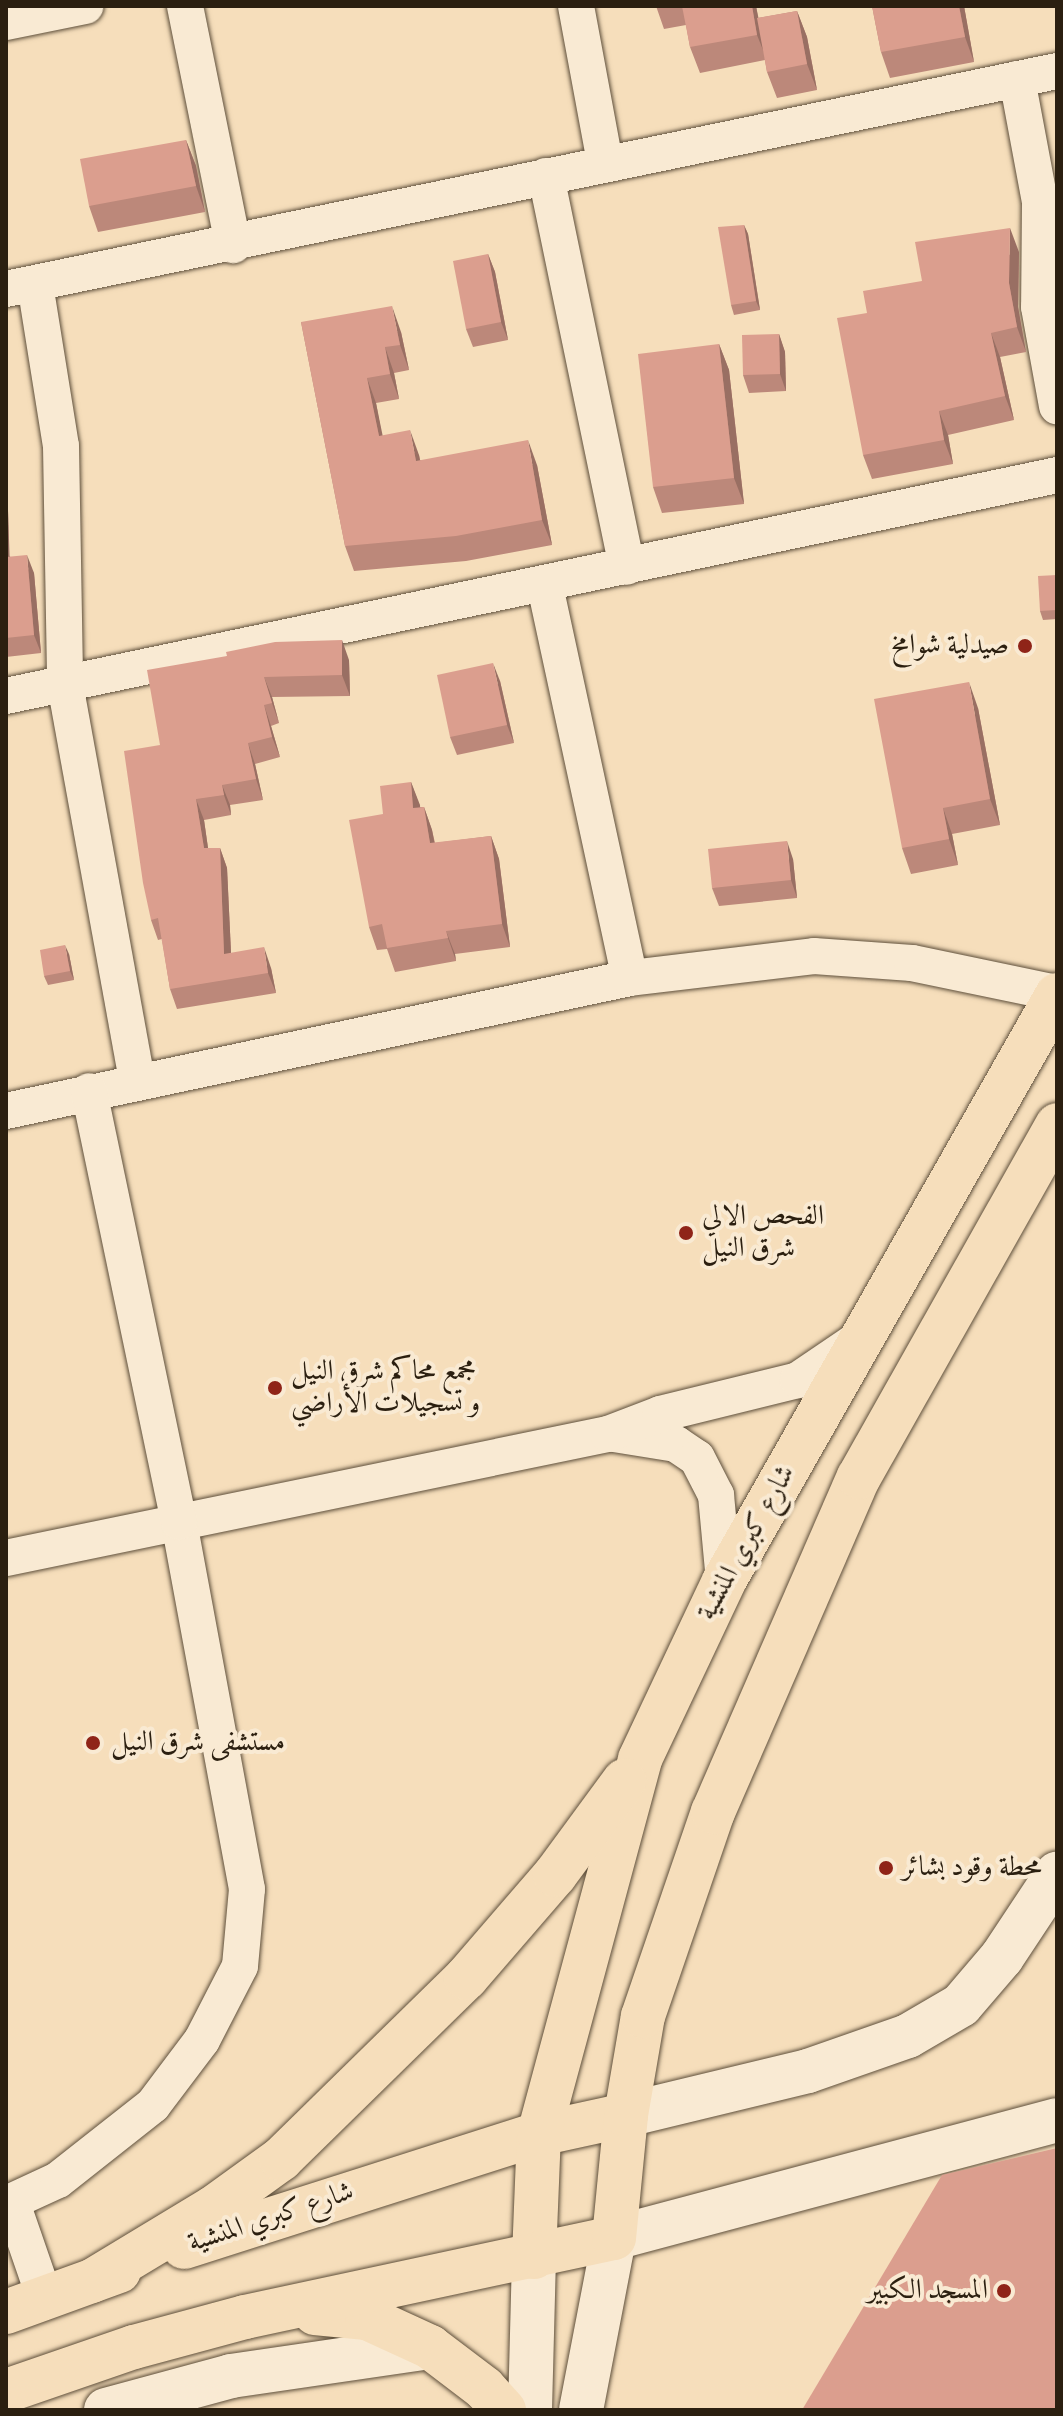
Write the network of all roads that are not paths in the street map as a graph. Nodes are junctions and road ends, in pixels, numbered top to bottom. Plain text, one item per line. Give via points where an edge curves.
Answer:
1 (85, 6) edge
2 (185, 6) edge
3 (576, 6) edge
4 (6, 22) edge
5 (1057, 71) edge
6 (1017, 79) junction
7 (605, 163) junction
8 (546, 176) junction
9 (233, 245) junction
10 (20, 287) edge
11 (1057, 406) edge
12 (1057, 475) edge
13 (627, 567) junction
14 (545, 586) junction
15 (65, 684) junction
16 (6, 696) edge
17 (630, 978) junction
18 (1057, 994) edge
19 (137, 1082) junction
20 (89, 1091) junction
21 (6, 1111) edge
22 (1057, 1125) edge
23 (863, 1336) junction
24 (608, 1434) junction
25 (179, 1522) junction
26 (6, 1558) edge
27 (724, 1581) junction
28 (640, 1759) junction
29 (1057, 1874) edge
30 (626, 2115) junction
31 (1057, 2120) edge
32 (539, 2134) junction
33 (9, 2204) edge
34 (614, 2238) junction
35 (534, 2257) junction
36 (92, 2281) junction
37 (26, 2305) edge
38 (245, 2317) junction
39 (430, 2347) junction
40 (6, 2391) edge
41 (106, 2410) edge
42 (504, 2410) edge
43 (530, 2410) edge
44 (581, 2410) edge

1 - 4 street
2 - 9 street
3 - 7 street
5 - 6 street
6 - 7 street
6 - 11 street via 1040,202 1039,307
7 - 8 street
8 - 9 street
8 - 13 street
9 - 10 street
10 - 15 street via 61,446
12 - 13 street
13 - 14 street
14 - 15 street
14 - 17 street
15 - 16 street
15 - 19 street
17 - 18 street via 846,955
17 - 19 street
18 - 23 main road, شارع كبري المنشية
19 - 20 street
20 - 21 street
20 - 25 street
22 - 30 main road via 859,1477 740,1747 656,1964
23 - 24 street via 798,1380 660,1414
23 - 27 main road, شارع كبري المنشية
24 - 25 street
24 - 27 street via 676,1444 697,1458 716,1495
25 - 26 street
25 - 33 street via 247,1889 240,1966 202,2040 153,2105 58,2180
27 - 28 main road, شارع كبري المنشية
28 - 32 main road, شارع كبري المنشية
28 - 36 main road via 555,1875 486,1955 337,2106 281,2159 213,2208
29 - 30 street via 1002,1957 961,2005 908,2036 808,2071
30 - 32 main road, شارع كبري المنشية
30 - 34 main road
31 - 34 street
32 - 35 main road, شارع كبري المنشية
32 - 36 main road, شارع كبري المنشية via 289,2211
33 - 37 street
34 - 35 main road
34 - 44 street
35 - 38 main road
35 - 43 street
36 - 37 main road, شارع كبري المنشية
38 - 39 main road via 310,2312 367,2318
38 - 40 main road via 134,2347
39 - 41 street via 231,2376
39 - 42 main road

